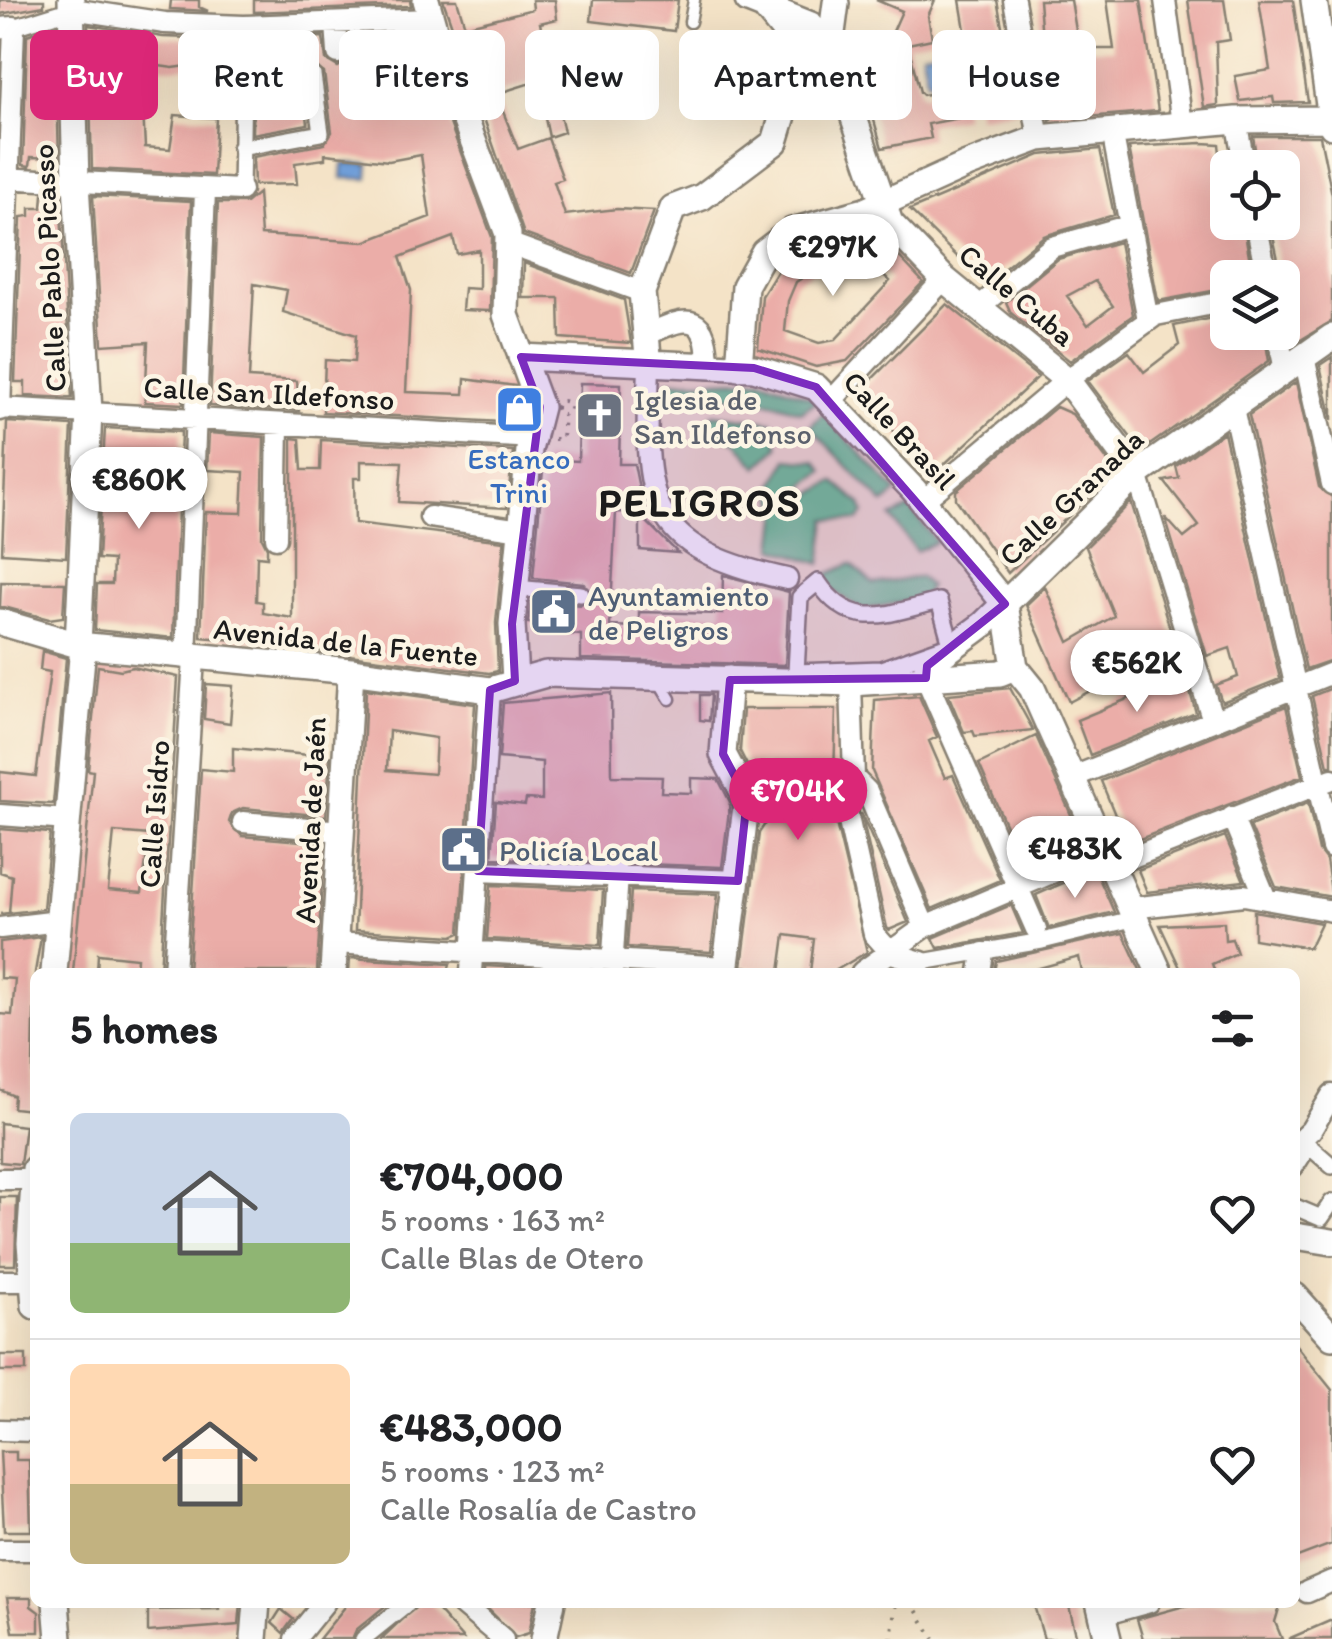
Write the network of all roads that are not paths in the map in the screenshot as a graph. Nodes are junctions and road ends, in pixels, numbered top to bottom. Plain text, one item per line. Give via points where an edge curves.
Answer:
1 (694, 0) edge
2 (1014, 0) edge
3 (1164, 0) edge
4 (1314, 0) edge
5 (837, 2) edge
6 (71, 4) edge
7 (758, 5) edge
8 (428, 10) edge
9 (690, 22) dead end
10 (336, 23) junction
11 (244, 26) junction
12 (7, 27) edge
13 (790, 30) edge
14 (822, 30) edge
15 (338, 52) dead end
16 (319, 116) edge
17 (782, 120) edge
18 (851, 120) edge
19 (1236, 120) junction
20 (1331, 121) edge
21 (1182, 124) junction
22 (1112, 131) junction
23 (1039, 138) junction
24 (240, 148) junction
25 (1242, 150) edge
26 (5, 178) edge
27 (76, 182) junction
28 (240, 190) joint
29 (206, 191) junction
30 (881, 205) junction
31 (1130, 225) junction
32 (508, 244) junction
33 (944, 280) junction
34 (642, 292) junction
35 (1210, 305) edge
36 (980, 306) junction
37 (1148, 320) junction
38 (647, 335) junction
39 (1332, 338) edge
40 (1288, 350) edge
41 (521, 357) junction
42 (1295, 363) junction
43 (649, 366) junction
44 (708, 368) junction
45 (739, 368) junction
46 (1067, 380) junction
47 (832, 400) junction
48 (1232, 404) junction
49 (0, 408) edge
50 (89, 412) junction
51 (198, 418) junction
52 (278, 424) junction
53 (534, 438) junction
54 (1137, 474) junction
55 (1332, 484) edge
56 (923, 501) junction
57 (430, 517) dead end
58 (522, 530) junction
59 (276, 538) dead end
60 (787, 579) joint
61 (516, 588) junction
62 (582, 594) dead end
63 (800, 597) junction
64 (1004, 604) junction
65 (0, 624) edge
66 (81, 646) junction
67 (190, 658) junction
68 (1015, 667) junction
69 (351, 671) junction
70 (1332, 672) edge
71 (796, 677) junction
72 (926, 678) junction
73 (730, 680) junction
74 (515, 681) junction
75 (851, 683) junction
76 (1297, 687) junction
77 (490, 690) junction
78 (1213, 721) junction
79 (1073, 777) junction
80 (854, 778) junction
81 (1325, 781) edge
82 (0, 815) edge
83 (1232, 817) junction
84 (68, 820) junction
85 (243, 822) dead end
86 (341, 832) junction
87 (1332, 848) edge
88 (1108, 858) junction
89 (478, 871) junction
90 (618, 874) junction
91 (738, 881) junction
92 (1018, 888) junction
93 (1266, 899) junction
94 (1332, 911) edge
95 (1133, 913) junction
96 (59, 921) junction
97 (925, 927) junction
98 (0, 928) edge
99 (1036, 929) dead end
100 (335, 943) junction
101 (891, 953) junction
102 (472, 962) edge
103 (922, 962) joint
104 (982, 963) edge
105 (613, 966) edge
106 (54, 968) edge
107 (174, 968) edge
108 (332, 968) edge
109 (670, 968) edge
110 (726, 968) edge
111 (868, 968) edge
112 (1158, 968) edge
113 (1332, 1094) edge
114 (1300, 1140) edge
115 (1300, 1160) edge
116 (1332, 1166) edge
117 (0, 1179) edge
118 (30, 1179) edge
119 (1332, 1202) edge
120 (1300, 1209) edge
121 (1300, 1237) edge
122 (1332, 1242) edge
123 (0, 1281) edge
124 (30, 1289) edge
125 (1300, 1311) edge
126 (1332, 1337) edge
127 (0, 1430) edge
128 (30, 1430) edge
129 (0, 1550) edge
130 (30, 1550) edge
131 (1332, 1581) edge
132 (1308, 1592) dead end
133 (56, 1608) edge
134 (257, 1608) edge
135 (321, 1608) edge
136 (401, 1608) edge
137 (466, 1608) edge
138 (551, 1608) edge
139 (1133, 1608) edge
140 (1103, 1619) edge
141 (59, 1639) edge
142 (254, 1639) edge
143 (295, 1639) edge
144 (362, 1639) edge
145 (503, 1639) edge
146 (544, 1639) edge

1 - 9 lane
2 - 23 street
3 - 21 street
4 - 20 street
5 - 14 street
6 - 11 street via 165,23
6 - 12 street
6 - 27 street, Calle Pablo Picasso
7 - 13 street, Calle Cuba
8 - 10 street
8 - 32 street
10 - 11 street
10 - 15 street
11 - 24 street
12 - 26 street
16 - 24 street via 321,132
17 - 34 street via 775,142 702,196 672,208
18 - 30 street, Calle Cuba
19 - 20 street
19 - 21 street
19 - 25 street
21 - 22 street
22 - 23 street
22 - 31 street
23 - 30 street
24 - 28 street
26 - 27 street
26 - 49 street
27 - 29 street
27 - 50 street, Calle Pablo Picasso
28 - 29 street
29 - 51 street, Calle Isidro
30 - 33 street, Calle Cuba
30 - 45 street via 792,230 764,252 745,286
31 - 36 street via 1052,248
31 - 37 street
32 - 34 street
32 - 41 street via 506,315
33 - 36 street, Calle Cuba
33 - 47 street
34 - 38 street
35 - 37 street
36 - 46 street, Calle Cuba
37 - 46 street
38 - 43 street
38 - 44 street via 691,320 708,341
39 - 42 street, Calle Granada
40 - 42 street
41 - 43 street, Calle Brasil
41 - 53 street via 540,407
42 - 48 street, Calle Granada
42 - 55 street
43 - 44 street, Calle Brasil
43 - 60 street via 650,476 671,531 732,568
44 - 45 street, Calle Brasil
45 - 47 street, Calle Brasil via 797,378
46 - 54 street, Calle Cuba
46 - 56 street
47 - 56 street, Calle Brasil
48 - 54 street, Calle Granada
48 - 76 street
49 - 50 street, Calle San Ildefonso
50 - 51 street, Calle San Ildefonso
50 - 66 street, Calle Pablo Picasso
51 - 52 street, Calle San Ildefonso
51 - 67 street, Calle Isidro
52 - 53 street, Calle San Ildefonso
52 - 59 street
53 - 58 street
54 - 64 street, Calle Granada
54 - 78 street
56 - 64 street, Calle Brasil
57 - 58 street
58 - 61 street
60 - 63 street
61 - 62 street
61 - 74 street
63 - 71 street
63 - 71 street via 818,582 832,604 854,615 939,601 951,644 881,669
64 - 68 street
64 - 72 street via 927,666
65 - 66 street, Avenida de la Fuente
66 - 67 street, Avenida de la Fuente
66 - 84 street, Calle Pablo Picasso
67 - 69 street, Avenida de la Fuente
67 - 107 street, Calle Isidro
68 - 72 street, Avenida de la Fuente
68 - 79 street via 1032,688
69 - 77 street, Avenida de la Fuente
69 - 86 street, Avenida de Jaén via 339,720
70 - 76 street
71 - 73 street, Avenida de la Fuente
71 - 75 street, Avenida de la Fuente
72 - 75 street, Avenida de la Fuente
72 - 92 street
73 - 74 street, Avenida de la Fuente via 663,688 546,674
73 - 91 street via 723,754 747,800
74 - 77 street, Avenida de la Fuente
75 - 80 street
76 - 78 street
76 - 81 street
77 - 89 street
78 - 79 street
79 - 88 street
80 - 97 street via 867,791
80 - 101 street via 846,795 851,839 874,934
81 - 83 street
81 - 87 street
82 - 84 street
83 - 88 street
83 - 93 street
84 - 96 street, Calle Pablo Picasso
85 - 86 street
86 - 100 street, Avenida de Jaén
88 - 92 street
88 - 95 street
89 - 90 street
89 - 102 street
90 - 91 street
90 - 105 street
91 - 110 street
92 - 97 street
92 - 99 street
93 - 94 street
93 - 95 street via 1244,894
95 - 104 street
95 - 112 street
96 - 98 street
96 - 106 street, Calle Pablo Picasso
97 - 101 street
100 - 102 street
100 - 108 street, Avenida de Jaén
101 - 103 street
101 - 111 street
102 - 105 street
103 - 104 street
105 - 109 street
113 - 114 street
115 - 116 street via 1309,1146
117 - 118 street
119 - 120 street via 1322,1218
121 - 122 street
123 - 124 street
125 - 126 street
127 - 128 street
129 - 130 street
131 - 132 street
133 - 141 street
134 - 142 street
135 - 143 street
136 - 144 street
137 - 145 street
138 - 146 street
139 - 140 street

